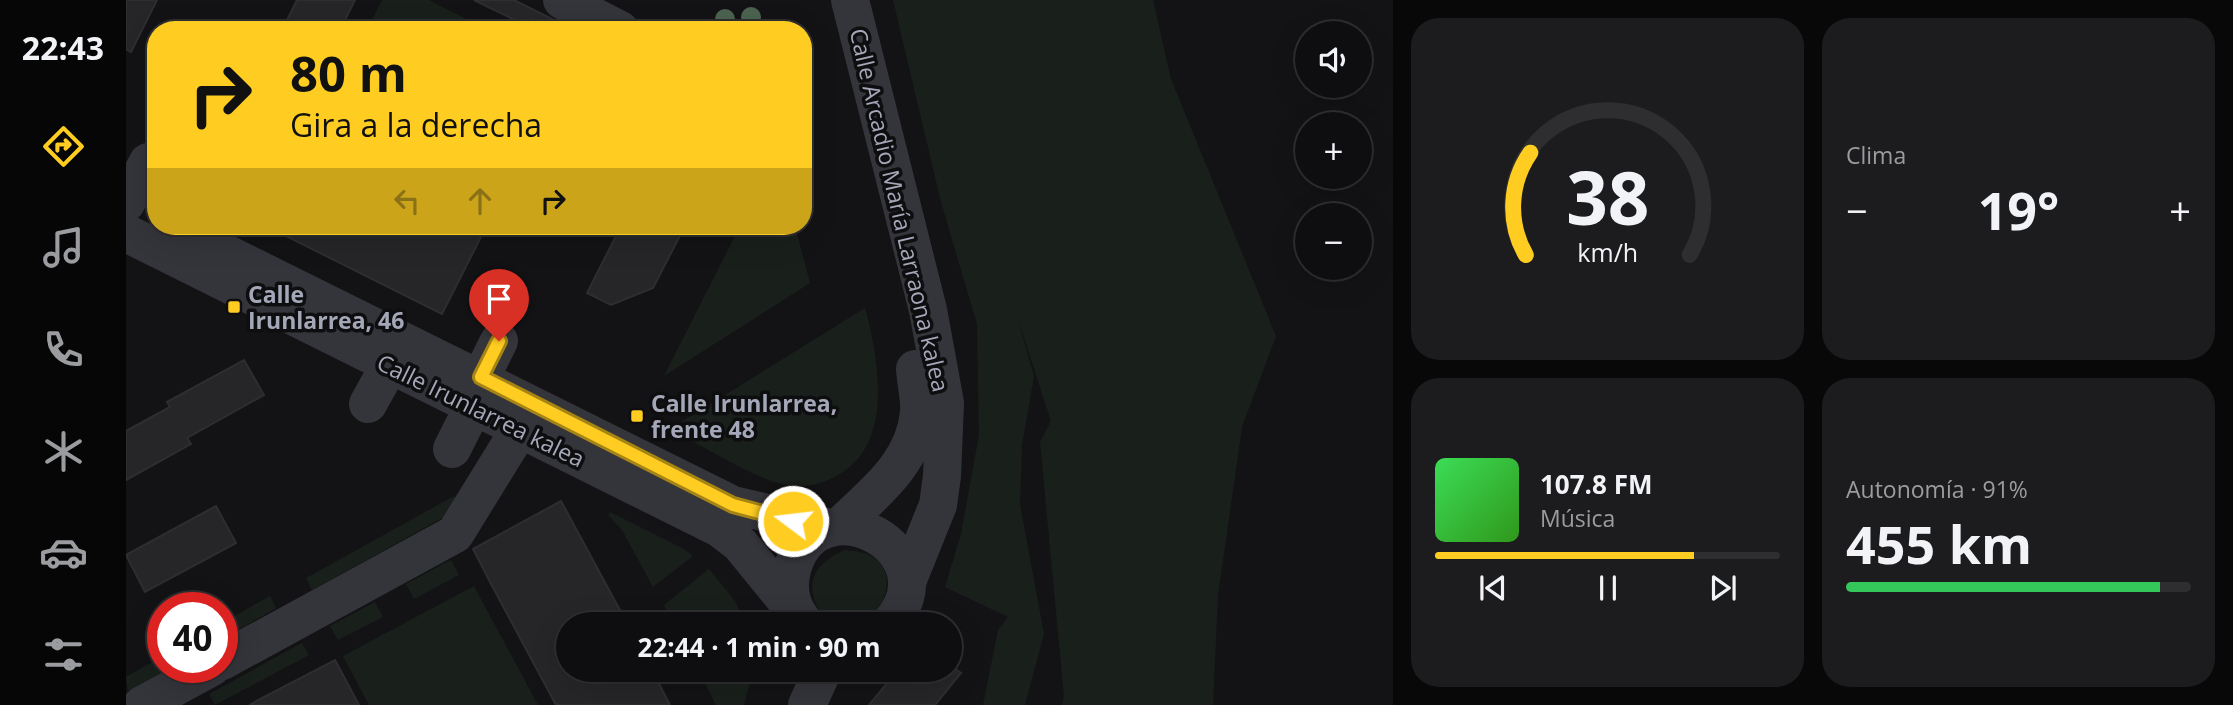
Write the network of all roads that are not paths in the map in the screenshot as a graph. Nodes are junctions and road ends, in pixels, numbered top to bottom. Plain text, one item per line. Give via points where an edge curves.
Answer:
1 (562, 0) edge
2 (827, 0) edge
3 (850, 0) edge
4 (603, 21) edge
5 (147, 164) edge
6 (126, 203) edge
7 (147, 214) edge
8 (126, 233) edge
9 (188, 235) edge
10 (499, 341) dead end
11 (389, 366) junction
12 (477, 391) junction
13 (368, 404) dead end
14 (521, 427) junction
15 (452, 449) dead end
16 (836, 527) junction
17 (907, 582) junction
18 (795, 612) edge
19 (798, 612) edge
20 (897, 612) edge
21 (238, 652) edge
22 (818, 682) edge
23 (183, 683) edge
24 (142, 705) edge
25 (807, 705) edge

1 - 4 street
2 - 16 street, Calle Arcadio María Larraona kalea via 908,298 919,412 910,448 895,474
3 - 17 street, Calle Arcadio María Larraona kalea via 928,310 945,403 938,505
5 - 6 street
6 - 7 street
8 - 11 street, Calle Irunlarrea kalea
9 - 12 street, Calle Irunlarrea kalea
10 - 12 street
11 - 12 street, Calle Irunlarrea kalea
11 - 13 street
12 - 14 street, Calle Irunlarrea kalea
12 - 15 street
12 - 16 street, Calle Irunlarrea kalea via 733,505
14 - 18 street, Calle Irunlarrea kalea via 719,528 740,544
14 - 21 street via 455,534
16 - 17 street, Calle Irunlarrea kalea via 860,527 878,534 893,546
16 - 19 street, Calle Arcadio María Larraona kalea via 807,542 796,557 790,575
17 - 20 street, Calle Arcadio María Larraona kalea via 905,600
22 - 25 street
23 - 24 street

